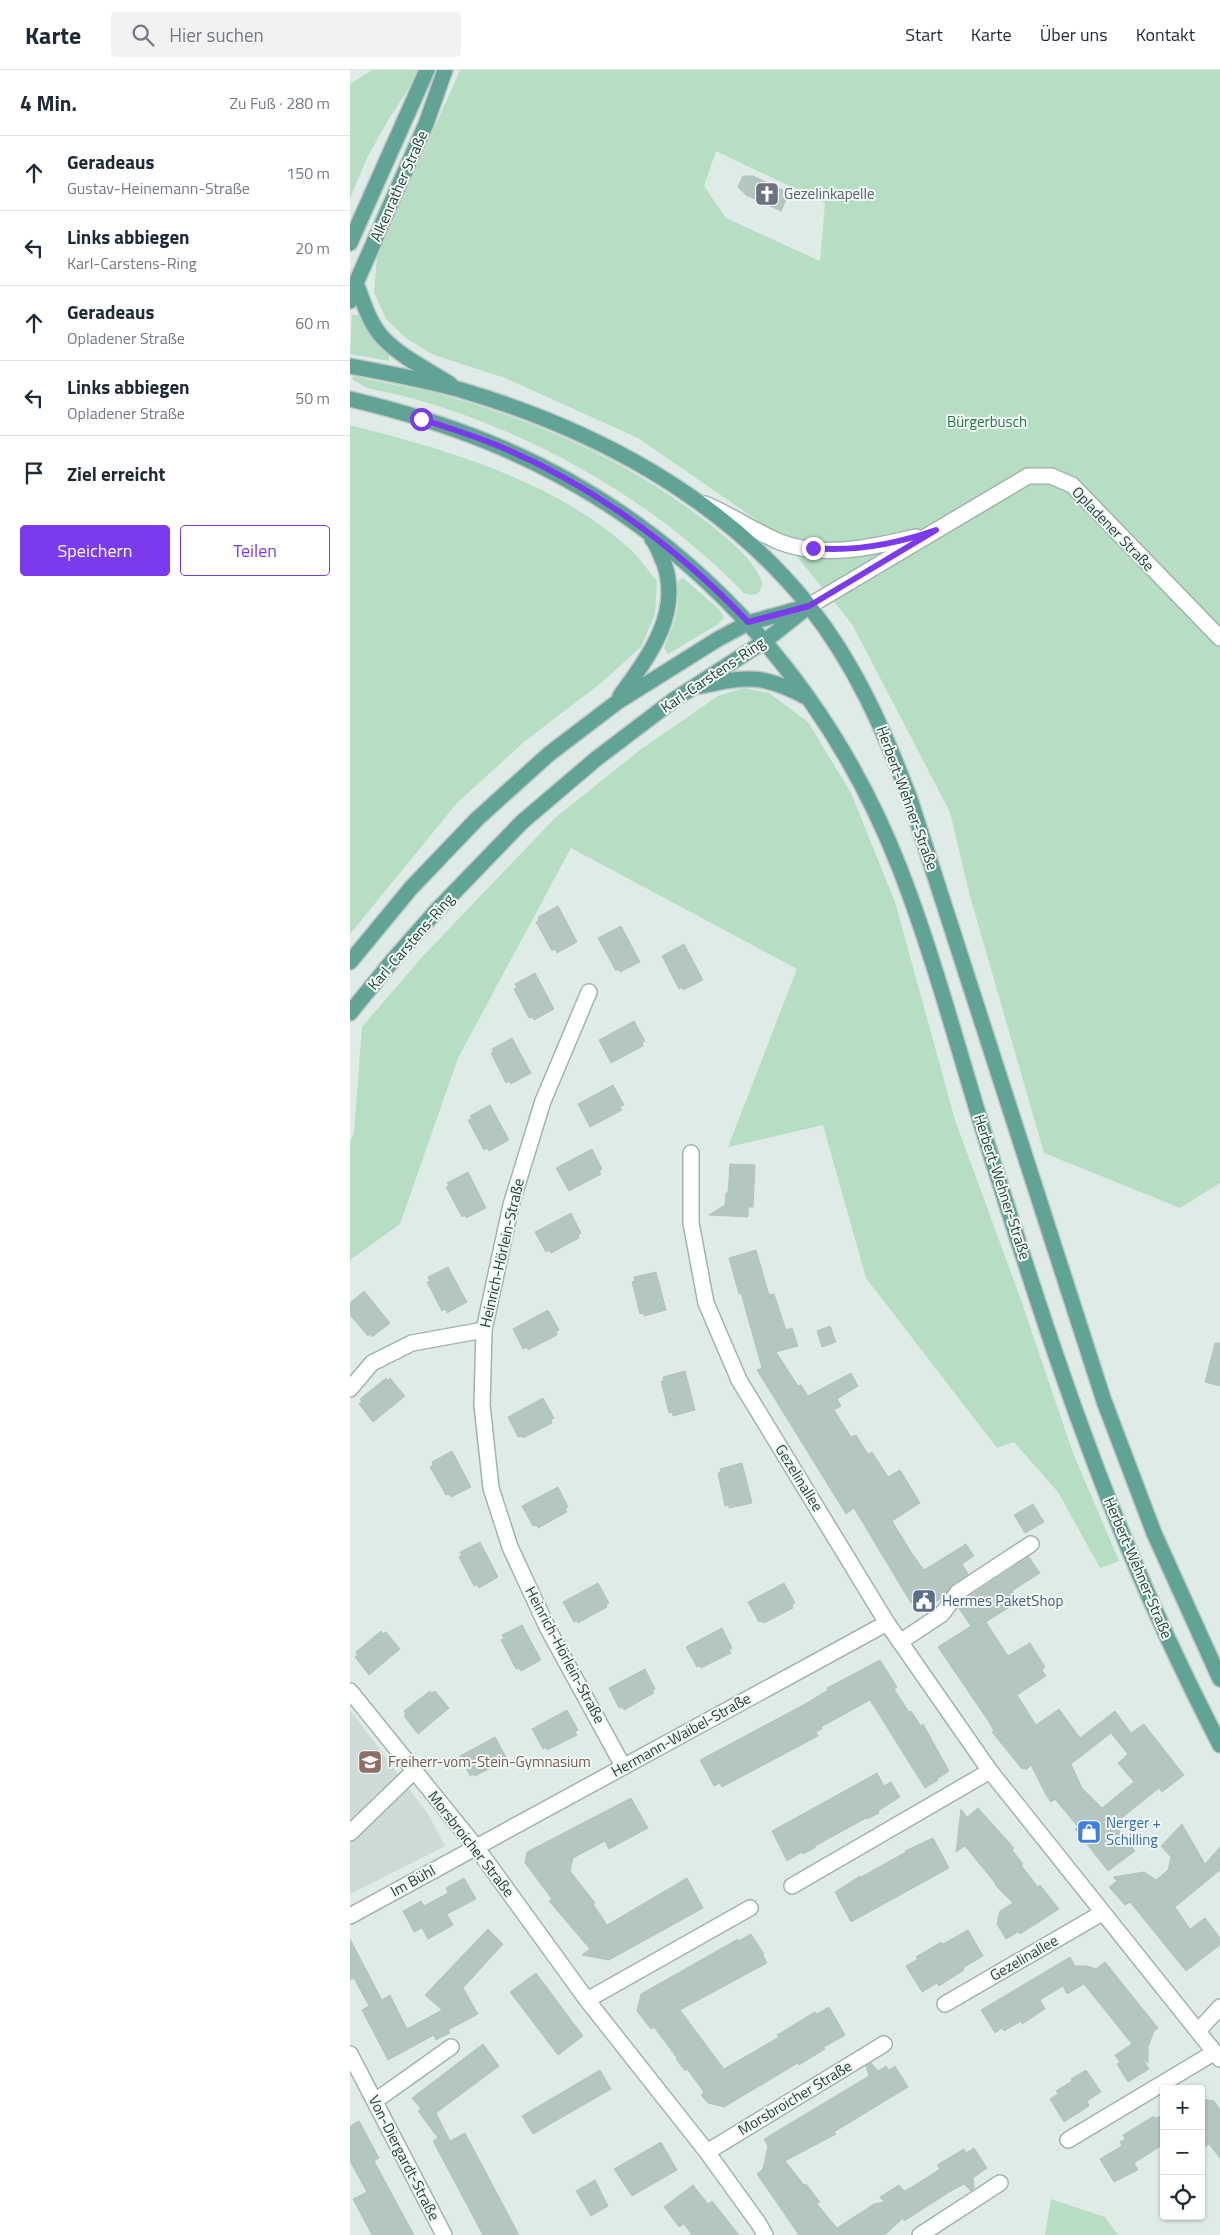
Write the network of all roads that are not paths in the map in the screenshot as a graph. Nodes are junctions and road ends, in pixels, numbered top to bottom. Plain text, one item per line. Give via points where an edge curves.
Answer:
1 (427, 70) edge
2 (445, 70) edge
3 (350, 243) edge
4 (356, 282) junction
5 (350, 301) edge
6 (350, 366) edge
7 (460, 390) junction
8 (351, 398) edge
9 (696, 500) junction
10 (644, 528) junction
11 (936, 530) junction
12 (809, 606) junction
13 (748, 622) junction
14 (1220, 638) edge
15 (765, 641) junction
16 (692, 688) junction
17 (811, 699) junction
18 (616, 702) junction
19 (350, 962) edge
20 (589, 992) dead end
21 (350, 1014) edge
22 (691, 1153) dead end
23 (484, 1330) junction
24 (350, 1389) edge
25 (1030, 1544) dead end
26 (887, 1623) junction
27 (900, 1642) junction
28 (1220, 1679) edge
29 (350, 1691) edge
30 (1220, 1745) edge
31 (624, 1766) junction
32 (414, 1771) junction
33 (990, 1771) junction
34 (350, 1833) edge
35 (476, 1847) junction
36 (792, 1886) dead end
37 (750, 1908) dead end
38 (1102, 1913) junction
39 (350, 1916) edge
40 (587, 2000) junction
41 (945, 2004) dead end
42 (1220, 2007) edge
43 (1198, 2030) junction
44 (884, 2044) dead end
45 (452, 2047) dead end
46 (350, 2054) edge
47 (1217, 2056) edge
48 (375, 2101) junction
49 (1068, 2140) dead end
50 (707, 2152) junction
51 (1000, 2183) dead end
52 (444, 2235) edge
53 (765, 2235) edge
54 (920, 2235) edge

1 - 3 main road, Alkenrather Straße
2 - 4 main road, Alkenrather Straße via 426,124
4 - 5 main road, Alkenrather Straße
4 - 7 main road via 371,320 383,337
6 - 7 main road
7 - 9 main road, Herbert-Wehner-Straße via 562,426 658,475
8 - 10 main road via 487,442 589,493
9 - 11 street, Opladener Straße via 781,542 806,548 838,550 869,547
9 - 12 main road, Herbert-Wehner-Straße via 771,564
10 - 13 main road, Herbert-Wehner-Straße via 698,573
10 - 18 main road via 660,552 670,598 664,625 652,650
11 - 12 street, Opladener Straße
11 - 14 street, Opladener Straße via 1028,476 1051,476 1072,485
12 - 13 main road, Karl-Carstens-Ring
12 - 15 main road, Karl-Carstens-Ring
12 - 28 main road, Herbert-Wehner-Straße via 854,673 873,708 910,799 1104,1401 1154,1533
13 - 15 main road, Herbert-Wehner-Straße
13 - 18 main road, Karl-Carstens-Ring
15 - 16 main road, Karl-Carstens-Ring
15 - 17 main road, Herbert-Wehner-Straße
16 - 17 main road via 761,678
16 - 21 main road, Karl-Carstens-Ring via 596,759 522,822 437,910
17 - 30 main road, Herbert-Wehner-Straße via 849,761 899,867 938,981 994,1166 1096,1467 1160,1622
18 - 19 main road, Karl-Carstens-Ring via 549,754 484,812 411,888
20 - 23 street, Heinrich-Hörlein-Straße via 543,1101 511,1205
22 - 26 street, Gezelinallee via 691,1224 706,1303 739,1380
23 - 24 street via 412,1343 372,1363
23 - 31 street, Heinrich-Hörlein-Straße via 482,1405 491,1488 510,1547 548,1629
25 - 27 street via 958,1592 942,1614
26 - 27 street, Gezelinallee
26 - 31 street, Hermann-Waibel-Straße
27 - 33 street, Gezelinallee
29 - 32 street, Morsbroicher Straße
31 - 35 street, Hermann-Waibel-Straße
32 - 34 street
32 - 35 street, Morsbroicher Straße
33 - 36 street
33 - 38 street, Gezelinallee
35 - 39 street, Im Bühl
35 - 40 street, Morsbroicher Straße
37 - 40 street
38 - 41 street, Gezelinallee
38 - 43 street, Gezelinallee
40 - 50 street, Morsbroicher Straße
42 - 43 street
43 - 47 street, Gezelinallee
44 - 50 street, Morsbroicher Straße
45 - 48 street
46 - 48 street, Von-Diergardt-Straße
47 - 49 street, Gezelinallee
48 - 52 street, Von-Diergardt-Straße
50 - 53 street, Morsbroicher Straße
51 - 54 street

